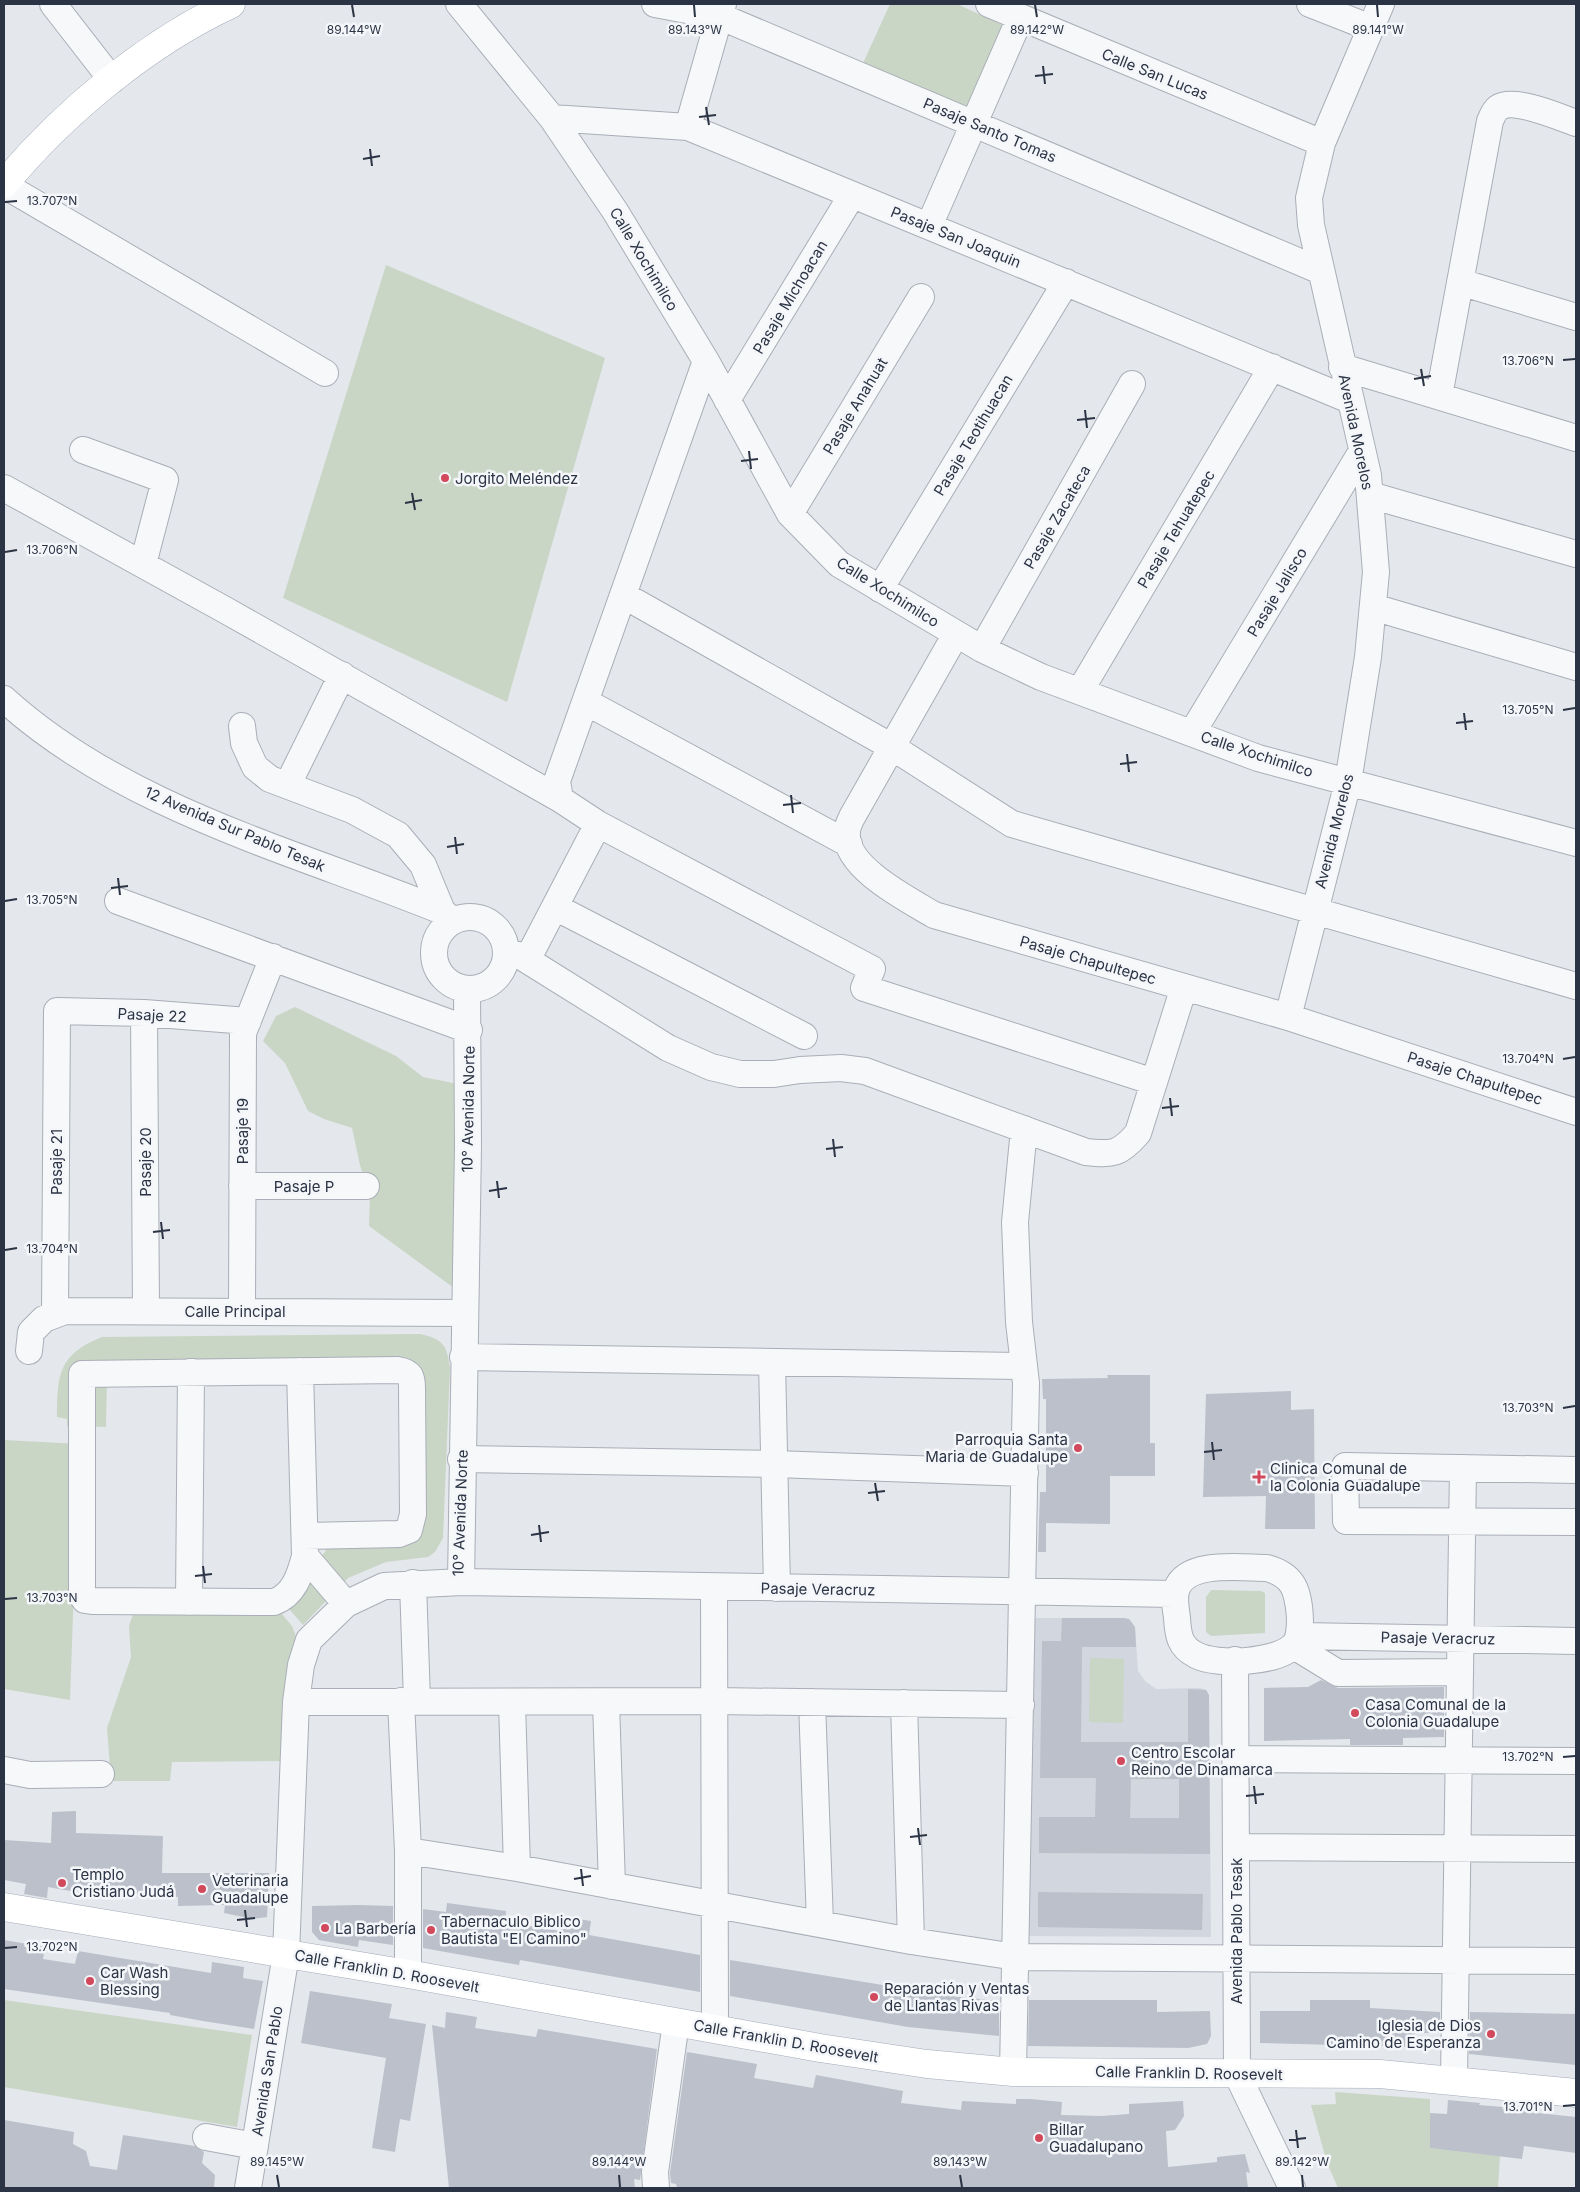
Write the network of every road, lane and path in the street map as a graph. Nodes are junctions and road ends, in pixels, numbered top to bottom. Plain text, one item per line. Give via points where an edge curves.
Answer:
1 (53, 4) edge
2 (231, 4) edge
3 (459, 4) edge
4 (655, 4) edge
5 (989, 4) edge
6 (1310, 4) edge
7 (1381, 4) edge
8 (721, 10) edge
9 (1020, 18) junction
10 (1371, 28) junction
11 (112, 80) junction
12 (552, 118) junction
13 (1576, 123) edge
14 (974, 124) junction
15 (688, 127) junction
16 (1322, 143) junction
17 (4, 184) edge
18 (852, 195) junction
19 (929, 226) junction
20 (1321, 271) junction
21 (1066, 282) junction
22 (1460, 282) junction
23 (921, 297) dead end
24 (1576, 317) edge
25 (706, 361) junction
26 (1272, 367) junction
27 (1342, 367) junction
28 (325, 373) dead end
29 (1132, 384) dead end
30 (1439, 396) junction
31 (727, 400) junction
32 (1350, 400) junction
33 (1576, 438) edge
34 (83, 450) dead end
35 (1362, 451) junction
36 (4, 488) edge
37 (1370, 495) junction
38 (790, 514) junction
39 (1576, 554) edge
40 (143, 564) junction
41 (880, 589) junction
42 (623, 595) junction
43 (1373, 607) junction
44 (956, 634) junction
45 (982, 649) junction
46 (1576, 667) edge
47 (342, 675) junction
48 (1080, 691) junction
49 (4, 699) edge
50 (586, 702) junction
51 (242, 726) dead end
52 (1192, 733) junction
53 (892, 747) junction
54 (293, 774) dead end
55 (1348, 782) junction
56 (560, 799) junction
57 (598, 824) junction
58 (1576, 843) edge
59 (849, 844) junction
60 (118, 900) dead end
61 (555, 906) junction
62 (1315, 912) junction
63 (447, 916) junction
64 (274, 957) junction
65 (517, 957) junction
66 (1576, 986) edge
67 (1184, 987) junction
68 (467, 990) junction
69 (57, 1011) joint
70 (144, 1013) junction
71 (1288, 1017) junction
72 (248, 1021) junction
73 (469, 1030) junction
74 (804, 1036) dead end
75 (1154, 1082) junction
76 (1576, 1112) edge
77 (1024, 1129) junction
78 (242, 1186) junction
79 (366, 1186) dead end
80 (146, 1310) junction
81 (242, 1311) junction
82 (55, 1313) junction
83 (465, 1313) junction
84 (29, 1351) dead end
85 (464, 1357) junction
86 (772, 1362) junction
87 (1024, 1366) junction
88 (300, 1371) junction
89 (191, 1372) junction
90 (461, 1459) junction
91 (775, 1464) junction
92 (1463, 1468) junction
93 (1576, 1470) edge
94 (1025, 1472) junction
95 (1463, 1522) junction
96 (1576, 1522) edge
97 (305, 1546) junction
98 (461, 1582) junction
99 (413, 1583) junction
100 (714, 1587) junction
101 (777, 1588) junction
102 (1024, 1592) junction
103 (1175, 1594) junction
104 (189, 1602) junction
105 (346, 1604) junction
106 (1459, 1638) junction
107 (1297, 1641) junction
108 (1576, 1641) edge
109 (1236, 1660) junction
110 (1452, 1672) dead end
111 (715, 1701) junction
112 (296, 1702) junction
113 (409, 1702) junction
114 (606, 1702) junction
115 (812, 1702) junction
116 (512, 1703) junction
117 (904, 1703) junction
118 (1021, 1705) junction
119 (1236, 1759) junction
120 (1458, 1760) junction
121 (1576, 1761) edge
122 (4, 1770) edge
123 (101, 1774) dead end
124 (1236, 1847) junction
125 (1457, 1848) junction
126 (1576, 1849) edge
127 (408, 1851) junction
128 (517, 1868) junction
129 (612, 1886) junction
130 (715, 1905) junction
131 (4, 1907) edge
132 (820, 1923) junction
133 (911, 1940) junction
134 (286, 1954) junction
135 (1016, 1957) junction
136 (1236, 1959) junction
137 (1456, 1960) junction
138 (1576, 1961) edge
139 (408, 1974) junction
140 (676, 2022) junction
141 (715, 2028) junction
142 (1012, 2072) junction
143 (1237, 2074) junction
144 (1454, 2080) junction
145 (1576, 2093) edge
146 (206, 2137) dead end
147 (255, 2146) junction
148 (248, 2188) edge
149 (656, 2188) edge
150 (1292, 2188) edge

1 - 11 street
2 - 11 main road via 161,44
3 - 12 street, Calle Xochimilco
4 - 8 street, Pasaje Santo Tomas
5 - 9 street, Calle San Lucas
6 - 10 street
7 - 10 street, Avenida Morelos
8 - 14 street, Pasaje Santo Tomas
8 - 15 street
9 - 14 street
9 - 16 street, Calle San Lucas
10 - 16 street, Avenida Morelos
11 - 17 main road via 33,149
12 - 15 street, Pasaje San Joaquin
12 - 25 street, Calle Xochimilco via 615,211
13 - 22 street via 1518,105 1495,110 1490,121
14 - 19 street
14 - 20 street, Pasaje Santo Tomas
15 - 18 street, Pasaje San Joaquin
16 - 20 street, Avenida Morelos via 1309,198
17 - 28 street
18 - 19 street, Pasaje San Joaquin
18 - 31 street, Pasaje Michoacan
19 - 21 street, Pasaje San Joaquin
20 - 27 street, Avenida Morelos
21 - 26 street, Pasaje San Joaquin
21 - 41 street, Pasaje Teotihuacan
22 - 24 street
22 - 30 street
23 - 38 street, Pasaje Anahuat
25 - 31 street, Calle Xochimilco
25 - 42 street
26 - 32 street, Pasaje San Joaquin
26 - 48 street, Pasaje Tehuatepec
27 - 30 street
27 - 32 street, Avenida Morelos
29 - 45 street, Pasaje Zacateca
30 - 33 street
31 - 38 street, Calle Xochimilco
32 - 35 street, Avenida Morelos
34 - 40 street via 165,480
35 - 37 street, Avenida Morelos
35 - 52 street, Pasaje Jalisco
36 - 40 street
37 - 39 street
37 - 43 street, Avenida Morelos via 1376,572
38 - 41 street, Calle Xochimilco via 839,564
40 - 47 street
41 - 44 street, Calle Xochimilco
42 - 50 street
42 - 53 street
43 - 46 street
43 - 55 street, Avenida Morelos
44 - 45 street, Calle Xochimilco
44 - 53 street
45 - 48 street, Calle Xochimilco
47 - 54 street
47 - 56 street
48 - 52 street, Calle Xochimilco
49 - 63 street, 12 Avenida Sur Pablo Tesak via 35,727 102,772 217,824
50 - 56 street via 557,781
50 - 59 street
51 - 63 street via 244,742 255,767 270,779 352,810 398,835 423,865
52 - 55 street, Calle Xochimilco via 1258,758
53 - 59 street via 852,817 847,832
53 - 62 street via 1012,824
55 - 58 street, Calle Xochimilco
55 - 62 street, Avenida Morelos
56 - 57 street
57 - 61 street
57 - 75 street via 872,969 864,988
59 - 67 street, Pasaje Chapultepec via 859,862 886,886 934,915
60 - 64 street
61 - 65 street
61 - 74 street
62 - 66 street
62 - 71 street, Avenida Morelos
63 - 65 street via 476,917 488,921 498,929
63 - 68 street via 435,943 437,968 444,979
64 - 72 street, Pasaje 19
64 - 73 street
65 - 68 street via 493,982
65 - 77 street via 668,1048 711,1067 740,1074 841,1068 865,1071
67 - 71 street, Pasaje Chapultepec
67 - 75 street
68 - 73 street, 10° Avenida Norte
69 - 70 street, Pasaje 22
69 - 82 street, Pasaje 21
70 - 72 street, Pasaje 22
70 - 80 street, Pasaje 20
71 - 76 street, Pasaje Chapultepec
72 - 78 street, Pasaje 19 via 243,1032
73 - 83 street, 10° Avenida Norte
75 - 77 street via 1138,1133 1124,1149 1106,1154 1086,1152
77 - 87 street via 1015,1222
78 - 79 street, Pasaje P
78 - 81 street, Pasaje 19
80 - 81 street, Calle Principal
80 - 82 street, Calle Principal
81 - 83 street, Calle Principal
82 - 84 street via 31,1332
83 - 85 street, 10° Avenida Norte
85 - 86 street
85 - 90 street, 10° Avenida Norte
86 - 87 street
86 - 91 street
87 - 94 street
88 - 89 street
88 - 97 street
88 - 97 street via 398,1370 407,1371 412,1377 412,1514 409,1530
89 - 104 street
89 - 104 street via 82,1374 82,1596 92,1602
90 - 91 street
90 - 98 street, 10° Avenida Norte
91 - 94 street
91 - 101 street
92 - 93 street
92 - 95 street
92 - 95 street via 1345,1466 1346,1521
94 - 102 street
95 - 96 street
95 - 106 street
97 - 104 street via 300,1573 284,1598 274,1602
97 - 105 street
98 - 99 street, 10° Avenida Norte
98 - 100 street, Pasaje Veracruz
99 - 105 street, 10° Avenida Norte via 384,1586
99 - 113 street
100 - 101 street, Pasaje Veracruz
100 - 111 street
101 - 102 street, Pasaje Veracruz
102 - 103 street, Pasaje Veracruz
102 - 118 street
103 - 107 street via 1181,1581 1194,1571 1268,1568 1285,1575 1297,1594
103 - 109 street via 1178,1635 1189,1652 1204,1659
105 - 112 street, 10° Avenida Norte via 309,1640 301,1665
106 - 107 street, Pasaje Veracruz
106 - 108 street, Pasaje Veracruz
106 - 120 street
107 - 109 street via 1278,1656
107 - 110 street via 1338,1673
109 - 119 street, Avenida Pablo Tesak
111 - 114 street
111 - 115 street
111 - 130 street
112 - 113 street
112 - 134 street, 10° Avenida Norte
113 - 116 street
113 - 127 street
114 - 116 street
114 - 129 street
115 - 117 street
115 - 132 street
116 - 128 street
117 - 118 street
117 - 133 street
118 - 135 street
119 - 120 street
119 - 124 street, Avenida Pablo Tesak
120 - 121 street
120 - 125 street
122 - 123 street via 30,1774
124 - 125 street
124 - 136 street, Avenida Pablo Tesak
125 - 126 street
125 - 137 street
127 - 128 street
127 - 139 street
128 - 129 street
129 - 130 street
130 - 132 street
130 - 141 street
131 - 134 main road, Calle Franklin D. Roosevelt
132 - 133 street
133 - 135 street
134 - 139 main road, Calle Franklin D. Roosevelt
134 - 147 street, Avenida San Pablo
135 - 136 street
135 - 142 street
136 - 137 street
136 - 143 street, Avenida Pablo Tesak
137 - 138 street
137 - 144 street
139 - 140 main road, Calle Franklin D. Roosevelt
140 - 141 main road, Calle Franklin D. Roosevelt
140 - 149 street via 655,2172
141 - 142 main road, Calle Franklin D. Roosevelt via 927,2064
142 - 143 main road, Calle Franklin D. Roosevelt
143 - 144 main road, Calle Franklin D. Roosevelt via 1380,2074
143 - 150 street, Avenida Pablo Tesak
144 - 145 main road, Calle Franklin D. Roosevelt
146 - 147 street
147 - 148 street, Avenida San Pablo

